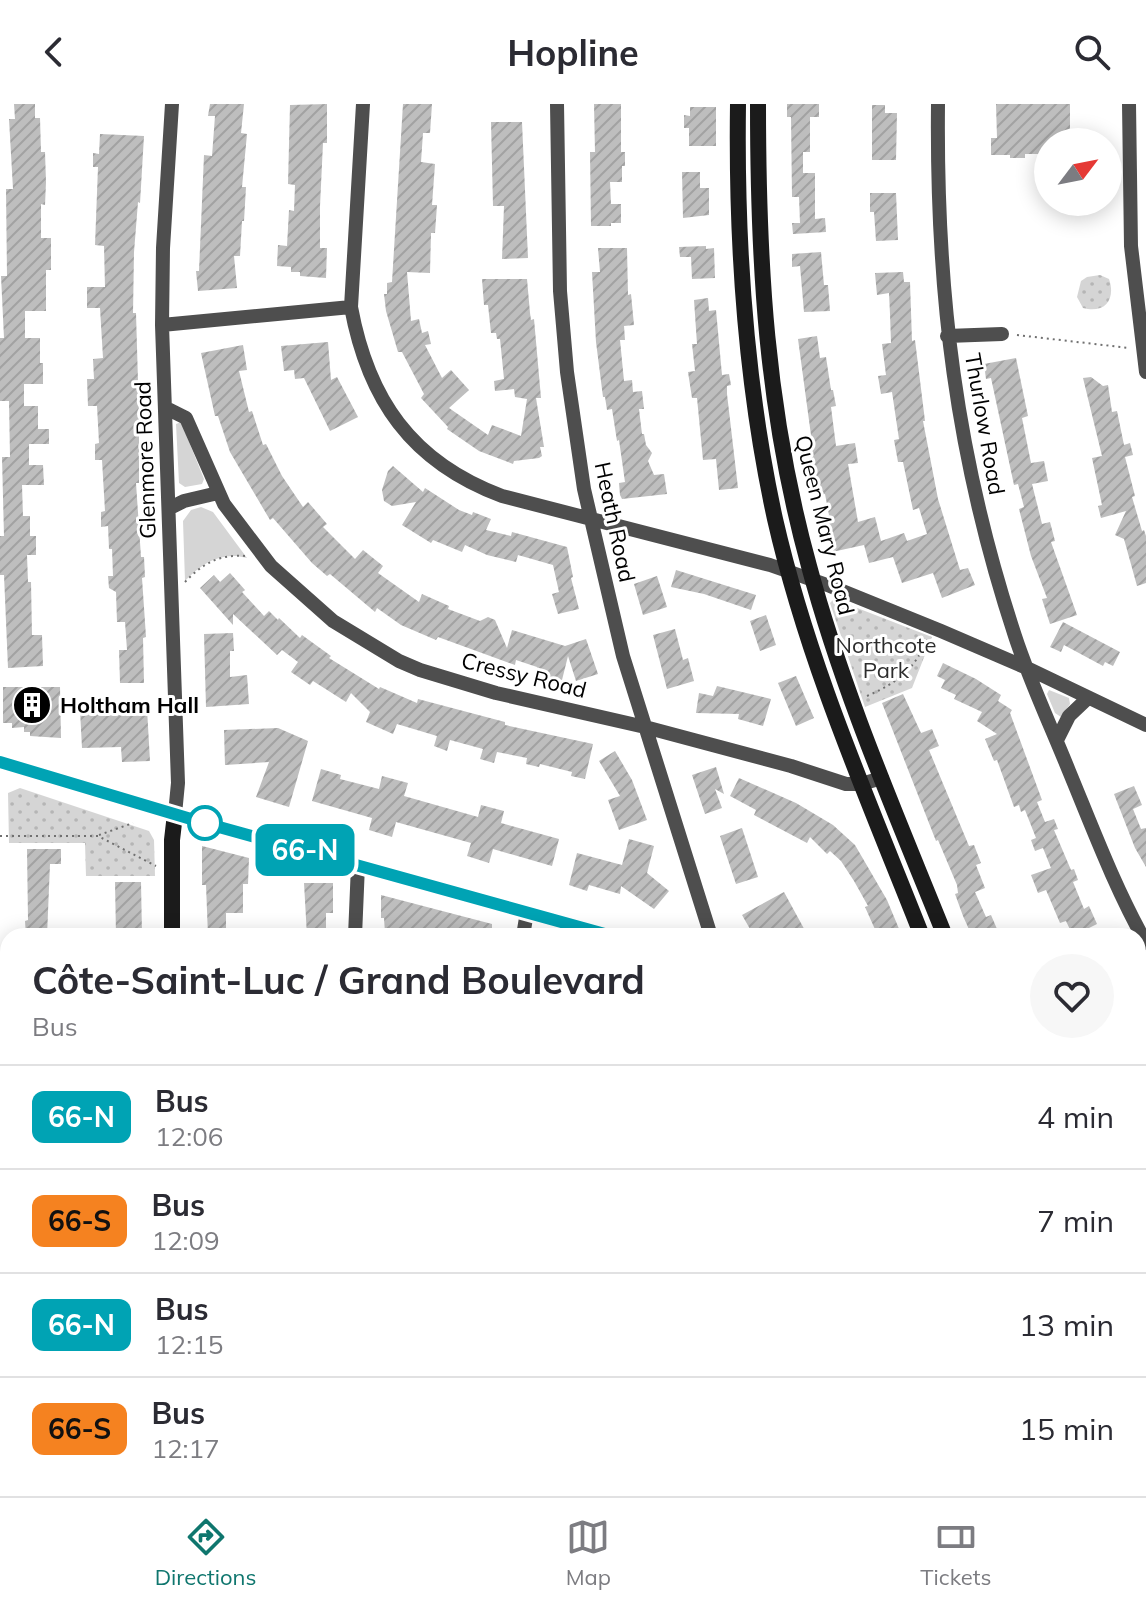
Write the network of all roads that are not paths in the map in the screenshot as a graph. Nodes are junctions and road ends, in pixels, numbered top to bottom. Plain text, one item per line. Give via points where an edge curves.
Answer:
1 (172, 104) edge
2 (363, 104) edge
3 (557, 104) edge
4 (738, 104) edge
5 (758, 104) edge
6 (938, 104) edge
7 (1129, 104) edge
8 (741, 288) junction
9 (761, 288) junction
10 (351, 307) junction
11 (162, 325) junction
12 (1007, 334) road end
13 (947, 336) junction
14 (1146, 372) edge
15 (166, 408) junction
16 (218, 493) junction
17 (170, 508) junction
18 (591, 518) junction
19 (789, 571) junction
20 (812, 579) junction
21 (1027, 668) junction
22 (1088, 698) junction
23 (1146, 725) edge
24 (645, 727) junction
25 (1057, 740) junction
26 (0, 763) edge
27 (882, 778) junction
28 (861, 784) junction
29 (175, 814) junction
30 (358, 865) junction
31 (527, 912) junction
32 (172, 928) edge
33 (355, 928) edge
34 (524, 928) edge
35 (584, 928) edge
36 (708, 928) edge
37 (919, 928) edge
38 (942, 928) edge
39 (1138, 928) edge

1 - 11 street, Glenmore Road
2 - 10 street
3 - 18 street, Heath Road via 561,306
4 - 8 street, Queen Mary Road
5 - 9 street, Queen Mary Road
6 - 13 street, Thurlow Road via 938,221
7 - 14 street via 1131,246
8 - 9 street
8 - 19 street, Queen Mary Road via 760,442
9 - 20 street, Queen Mary Road via 781,440
10 - 11 street
10 - 18 street via 372,382 422,448 478,487
11 - 15 street, Glenmore Road
12 - 13 street
13 - 21 street, Thurlow Road via 981,521
15 - 16 street, Cressy Road via 186,418
15 - 17 street, Glenmore Road
16 - 17 street
16 - 24 street, Cressy Road via 271,566 333,621 383,652 420,670 496,693
17 - 29 street, Glenmore Road
18 - 19 street
18 - 24 street, Heath Road
19 - 20 street
19 - 28 street, Queen Mary Road
20 - 21 street
20 - 27 street, Queen Mary Road
21 - 22 street
21 - 25 street, Thurlow Road
22 - 23 street
22 - 25 street via 1069,716
24 - 28 street, Cressy Road
24 - 36 street, Heath Road
25 - 39 street, Thurlow Road
26 - 29 street
27 - 28 street, Cressy Road
27 - 38 street, Queen Mary Road
28 - 37 street, Queen Mary Road
29 - 30 street
29 - 32 street
30 - 31 street
30 - 33 street
31 - 34 street
31 - 35 street

